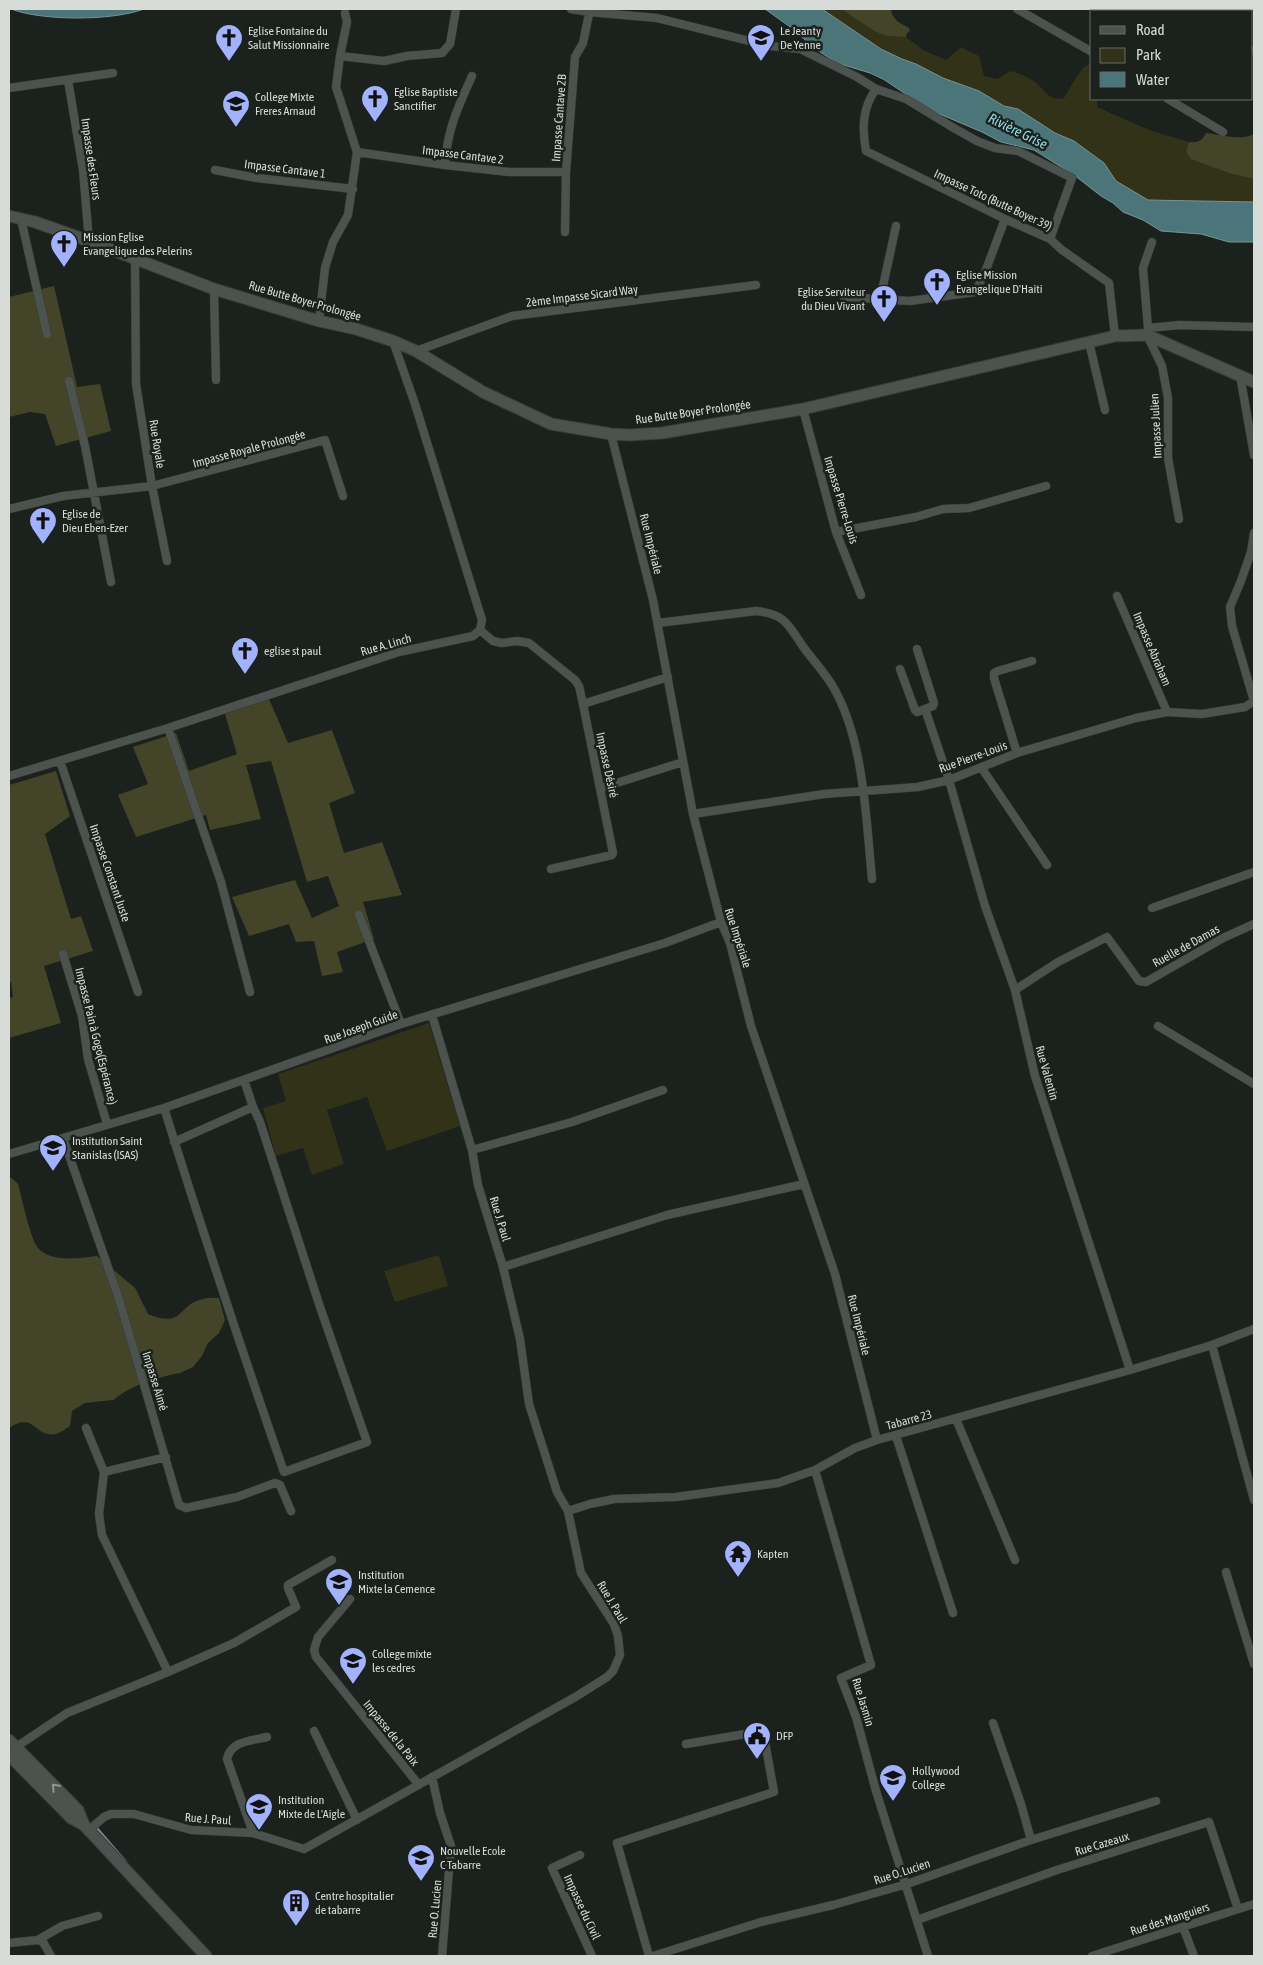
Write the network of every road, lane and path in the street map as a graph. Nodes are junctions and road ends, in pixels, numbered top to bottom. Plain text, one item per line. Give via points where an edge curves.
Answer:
1 (456, 9) edge
2 (571, 9) edge
3 (1017, 9) edge
4 (589, 10) edge
5 (345, 13) dead end
6 (1090, 51) edge
7 (340, 56) junction
8 (113, 73) dead end
9 (472, 76) dead end
10 (68, 80) junction
11 (9, 88) edge
12 (876, 90) junction
13 (1170, 100) edge
14 (1223, 132) dead end
15 (358, 152) junction
16 (445, 165) junction
17 (215, 170) dead end
18 (566, 172) junction
19 (352, 189) junction
20 (9, 216) edge
21 (21, 219) junction
22 (1005, 219) junction
23 (896, 226) dead end
24 (565, 232) dead end
25 (1050, 239) junction
26 (90, 241) junction
27 (1152, 242) dead end
28 (135, 260) junction
29 (756, 285) dead end
30 (214, 288) junction
31 (844, 297) dead end
32 (880, 300) junction
33 (319, 321) junction
34 (1254, 327) edge
35 (1148, 332) junction
36 (47, 334) dead end
37 (1115, 336) junction
38 (393, 341) junction
39 (1089, 342) junction
40 (416, 351) junction
41 (1240, 375) junction
42 (216, 380) dead end
43 (68, 381) dead end
44 (1254, 382) edge
45 (803, 409) junction
46 (1105, 410) dead end
47 (611, 434) junction
48 (1254, 455) edge
49 (152, 486) junction
50 (1046, 486) dead end
51 (94, 493) junction
52 (343, 496) dead end
53 (9, 509) edge
54 (1178, 519) dead end
55 (836, 532) junction
56 (1254, 533) edge
57 (167, 561) dead end
58 (111, 582) dead end
59 (861, 595) dead end
60 (1117, 596) dead end
61 (658, 622) junction
62 (480, 630) junction
63 (917, 650) dead end
64 (1032, 661) dead end
65 (900, 669) dead end
66 (668, 678) junction
67 (1254, 701) edge
68 (583, 704) junction
69 (925, 709) junction
70 (1167, 712) junction
71 (168, 728) junction
72 (1017, 753) junction
73 (60, 760) junction
74 (683, 762) junction
75 (981, 767) junction
76 (9, 776) edge
77 (949, 780) junction
78 (601, 788) junction
79 (863, 791) junction
80 (693, 814) junction
81 (1047, 865) dead end
82 (551, 869) dead end
83 (1254, 872) edge
84 (872, 879) dead end
85 (1152, 908) dead end
86 (359, 915) dead end
87 (721, 922) junction
88 (1254, 924) edge
89 (63, 954) dead end
90 (1015, 990) junction
91 (138, 992) dead end
92 (250, 992) dead end
93 (432, 1015) junction
94 (401, 1024) junction
95 (1158, 1026) dead end
96 (244, 1080) junction
97 (1254, 1084) edge
98 (663, 1090) dead end
99 (253, 1107) junction
100 (164, 1108) junction
101 (106, 1124) junction
102 (63, 1138) junction
103 (174, 1142) junction
104 (472, 1150) junction
105 (9, 1154) edge
106 (804, 1184) junction
107 (503, 1267) junction
108 (1254, 1329) edge
109 (1212, 1345) junction
110 (1130, 1370) junction
111 (956, 1419) junction
112 (86, 1428) dead end
113 (896, 1436) junction
114 (877, 1440) junction
115 (166, 1457) junction
116 (815, 1470) junction
117 (104, 1472) junction
118 (1254, 1500) edge
119 (291, 1511) dead end
120 (568, 1511) junction
121 (332, 1560) dead end
122 (1015, 1560) dead end
123 (1226, 1572) dead end
124 (350, 1599) dead end
125 (953, 1613) dead end
126 (1254, 1664) edge
127 (168, 1672) junction
128 (993, 1724) dead end
129 (314, 1731) dead end
130 (267, 1737) dead end
131 (686, 1744) dead end
132 (11, 1747) edge
133 (432, 1777) junction
134 (418, 1785) junction
135 (1156, 1801) dead end
136 (357, 1820) junction
137 (86, 1828) junction
138 (253, 1833) junction
139 (1030, 1840) junction
140 (580, 1855) dead end
141 (907, 1884) junction
142 (1254, 1904) edge
143 (1238, 1909) junction
144 (98, 1916) dead end
145 (917, 1920) junction
146 (1183, 1927) junction
147 (38, 1940) junction
148 (9, 1943) edge
149 (1103, 1955) edge
150 (51, 1956) edge
151 (206, 1956) edge
152 (442, 1956) edge
153 (592, 1956) edge
154 (651, 1956) edge
155 (928, 1956) edge
156 (1092, 1956) edge
157 (1194, 1956) edge

1 - 7 street via 450,44 442,53 384,61
2 - 4 street
3 - 6 street
4 - 12 street via 657,18 770,46 800,49
4 - 18 street, Impasse Cantave 2B via 583,43 575,58
5 - 7 street via 347,22
7 - 15 street via 336,87
8 - 10 street
9 - 16 street via 452,122
10 - 11 street
10 - 26 street, Impasse des Fleurs via 83,170
12 - 22 street, Impasse Toto (Butte Boyer 39) via 868,100 865,112 863,134 866,151
12 - 25 street via 906,98 952,128 994,148 1018,151 1072,178
13 - 14 street
15 - 16 street, Impasse Cantave 2
15 - 19 street
16 - 18 street, Impasse Cantave 2 via 509,172
17 - 19 street, Impasse Cantave 1
18 - 24 street, Impasse Cantave 2B
19 - 33 street via 348,215 333,242 325,268
20 - 21 street, Rue Butte Boyer Prolongée
21 - 26 street, Rue Butte Boyer Prolongée
21 - 36 street
22 - 25 street, Impasse Toto (Butte Boyer 39)
22 - 32 street via 975,292 910,301
23 - 32 street
25 - 37 street, Impasse Toto (Butte Boyer 39) via 1109,283
26 - 28 street, Rue Butte Boyer Prolongée
27 - 35 street via 1143,268
28 - 30 street, Rue Butte Boyer Prolongée
28 - 49 street, Rue Royale via 136,384
29 - 40 street, 2ème Impasse Sicard Way via 512,316
30 - 33 street, Rue Butte Boyer Prolongée
30 - 42 street
31 - 32 street
33 - 38 street, Rue Butte Boyer Prolongée
34 - 35 street via 1180,324
35 - 37 street, Rue Butte Boyer Prolongée
35 - 41 street, Rue Butte Boyer Prolongée
35 - 54 street, Impasse Julien via 1162,366 1168,398 1168,458
37 - 39 street, Rue Butte Boyer Prolongée
38 - 40 street, Rue Butte Boyer Prolongée
38 - 62 street via 482,620
39 - 45 street, Rue Butte Boyer Prolongée
39 - 46 street
40 - 47 street, Rue Butte Boyer Prolongée via 483,392 551,424
41 - 44 street, Rue Butte Boyer Prolongée
41 - 48 street
43 - 51 street
45 - 47 street, Rue Butte Boyer Prolongée via 662,433
45 - 55 street, Impasse Pierre-Louis
47 - 61 street, Rue Impériale
49 - 51 street, Rue Royale
49 - 52 street, Impasse Royale Prolongée via 325,440
49 - 57 street
50 - 55 street via 969,508 943,509
51 - 53 street, Rue Royale via 63,496
51 - 58 street
55 - 59 street, Impasse Pierre-Louis
56 - 67 street via 1242,581 1230,607 1232,626
60 - 70 street, Impasse Abraham
61 - 66 street, Rue Impériale
61 - 79 street via 756,611 772,612 784,620 832,686 850,727
62 - 68 street, Impasse Désiré via 493,641 529,643 575,680
62 - 71 street, Rue A. Linch via 473,636 399,652
63 - 69 street via 934,703
64 - 72 street via 994,673
65 - 69 street via 915,710
66 - 68 street
66 - 74 street, Rue Impériale
67 - 70 street, Rue Pierre-Louis via 1246,707 1202,714
68 - 78 street, Impasse Désiré
69 - 77 street, Rue Valentin
70 - 72 street, Rue Pierre-Louis
71 - 73 street, Rue A. Linch
71 - 92 street via 221,882
72 - 75 street, Rue Pierre-Louis
73 - 76 street, Rue A. Linch
73 - 91 street, Impasse Constant Juste
74 - 78 street
74 - 80 street, Rue Impériale
75 - 77 street, Rue Pierre-Louis
75 - 81 street
77 - 79 street, Rue Pierre-Louis via 918,787
77 - 90 street, Rue Valentin via 985,906
78 - 82 street, Impasse Désiré via 613,854
79 - 80 street, Rue Pierre-Louis
79 - 84 street
80 - 87 street, Rue Impériale
83 - 85 street
86 - 94 street
87 - 93 street, Rue Joseph Guide via 665,943
87 - 106 street, Rue Impériale via 730,943 751,1026
88 - 90 street, Ruelle de Damas via 1146,982 1139,981 1107,937 1058,962
89 - 101 street, Impasse Pain à Gogo(Espérance) via 82,1016 88,1059
90 - 110 street, Rue Valentin via 1035,1076
93 - 94 street, Rue Joseph Guide
93 - 104 street, Rue J. Paul
94 - 96 street, Rue Joseph Guide
95 - 97 street
96 - 99 street
96 - 100 street, Rue Joseph Guide
98 - 104 street via 572,1122
99 - 103 street
99 - 103 street via 367,1442 284,1472
100 - 101 street, Rue Joseph Guide
100 - 103 street
101 - 102 street, Rue Joseph Guide
102 - 105 street, Rue Joseph Guide
102 - 115 street, Impasse Aimé via 104,1254
104 - 107 street, Rue J. Paul via 478,1185
106 - 107 street via 667,1215
106 - 114 street, Rue Impériale via 835,1274
107 - 120 street, Rue J. Paul via 520,1338 529,1404 558,1492
108 - 109 street, Tabarre 23
109 - 110 street, Tabarre 23
109 - 118 street
110 - 111 street, Tabarre 23
111 - 113 street, Tabarre 23
111 - 122 street
112 - 117 street
113 - 114 street, Tabarre 23
113 - 125 street
114 - 116 street, Tabarre 23
115 - 117 street
115 - 119 street, Impasse Aimé via 182,1507 237,1497 274,1483 280,1485
116 - 120 street, Tabarre 23 via 770,1484 676,1497 614,1499
116 - 141 street, Rue Jasmin via 871,1665 841,1678
117 - 127 street via 99,1514 102,1535
120 - 133 street, Rue J. Paul via 581,1573 614,1624 618,1636 620,1655 617,1664 607,1677 577,1696
121 - 127 street via 288,1585 295,1608 234,1643
123 - 126 street
124 - 134 street, Impasse de la Paix via 318,1637 314,1650 316,1656
127 - 132 street via 67,1713
128 - 139 street
129 - 136 street
130 - 138 street via 238,1744 232,1748 227,1760
131 - 154 street via 764,1731 774,1792 617,1844
132 - 137 street via 71,1818
133 - 134 street, Rue J. Paul
133 - 152 street, Rue O. Lucien via 451,1846
134 - 136 street, Rue J. Paul
135 - 139 street, Rue O. Lucien
136 - 138 street, Rue J. Paul via 304,1849
137 - 138 street, Rue J. Paul via 104,1817 121,1813 185,1829
137 - 151 street
139 - 141 street, Rue O. Lucien
140 - 153 street, Impasse du Civil via 552,1868
141 - 145 street, Rue Jasmin
141 - 154 street, Rue O. Lucien via 760,1922
142 - 143 street, Rue des Manguiers
143 - 145 street, Rue Cazeaux via 1209,1822 1057,1870
143 - 146 street, Rue des Manguiers
144 - 147 street via 62,1926
145 - 155 street, Rue Jasmin
146 - 149 street, Rue des Manguiers
146 - 157 street
147 - 148 street
147 - 150 street via 44,1942
149 - 156 street, Rue des Manguiers

